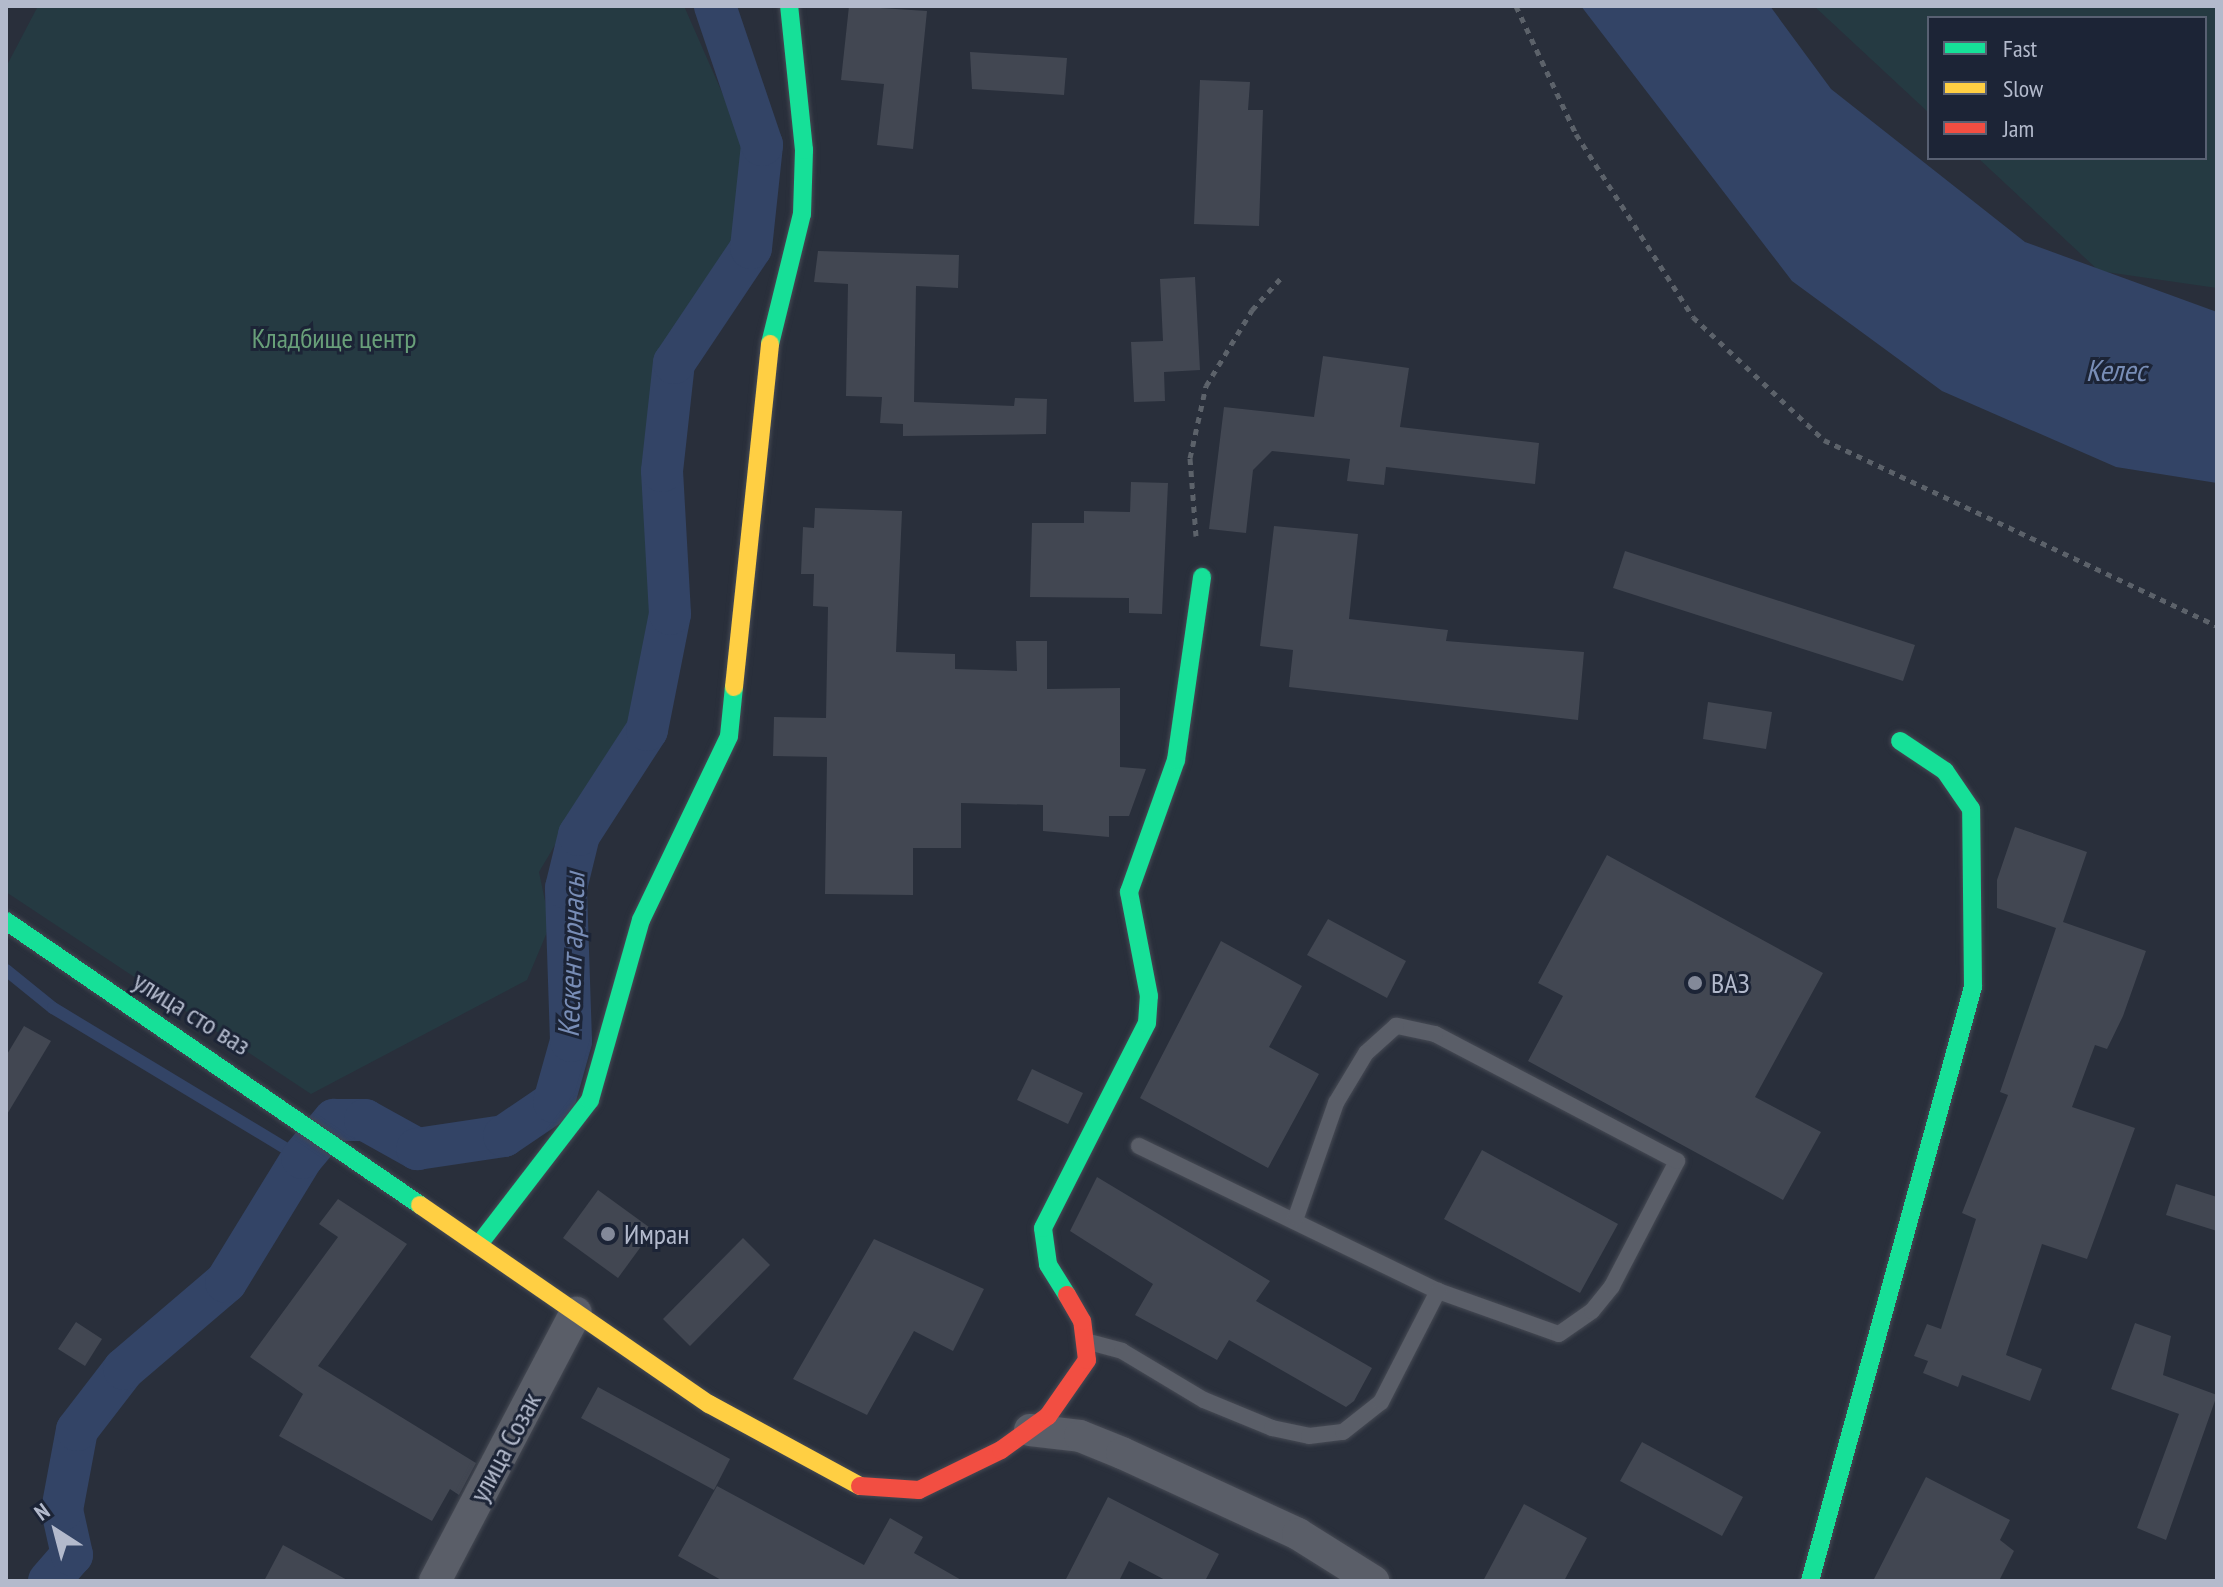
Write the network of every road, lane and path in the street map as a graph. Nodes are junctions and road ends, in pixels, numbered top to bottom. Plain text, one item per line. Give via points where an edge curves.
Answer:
1 (789, 6) edge
2 (1516, 6) edge
3 (1280, 279) dead end
4 (1202, 577) joint
5 (2217, 626) edge
6 (1900, 741) dead end
7 (6, 921) edge
8 (1139, 1146) dead end
9 (1296, 1217) junction
10 (480, 1243) junction
11 (1438, 1291) junction
12 (576, 1313) junction
13 (1086, 1341) junction
14 (1030, 1430) junction
15 (435, 1581) edge
16 (1373, 1581) edge
17 (1810, 1581) edge

1 - 10 street via 803,137 802,214 772,324 729,736 641,920 590,1100
2 - 5 path via 1576,134 1693,317 1824,440
3 - 4 path via 1223,352 1197,418 1190,458
4 - 13 street via 1176,760 1129,892 1149,996 1147,1023 1043,1228 1048,1264
6 - 17 street via 1945,771 1971,809 1973,987
7 - 10 street, улица сто ваз
8 - 9 lane
9 - 11 lane
9 - 11 lane via 1336,1103 1366,1053 1396,1026 1435,1034 1677,1161 1612,1286 1575,1325 1542,1332
10 - 12 street, улица сто ваз
11 - 13 lane via 1381,1402 1343,1432 1309,1436 1272,1428 1204,1400 1122,1351
12 - 14 street, улица сто ваз via 845,1483 886,1492 919,1490
12 - 15 street, улица Созак
13 - 14 street, улица сто ваз via 1087,1360 1073,1386
14 - 16 street via 1080,1436 1122,1453 1298,1534

